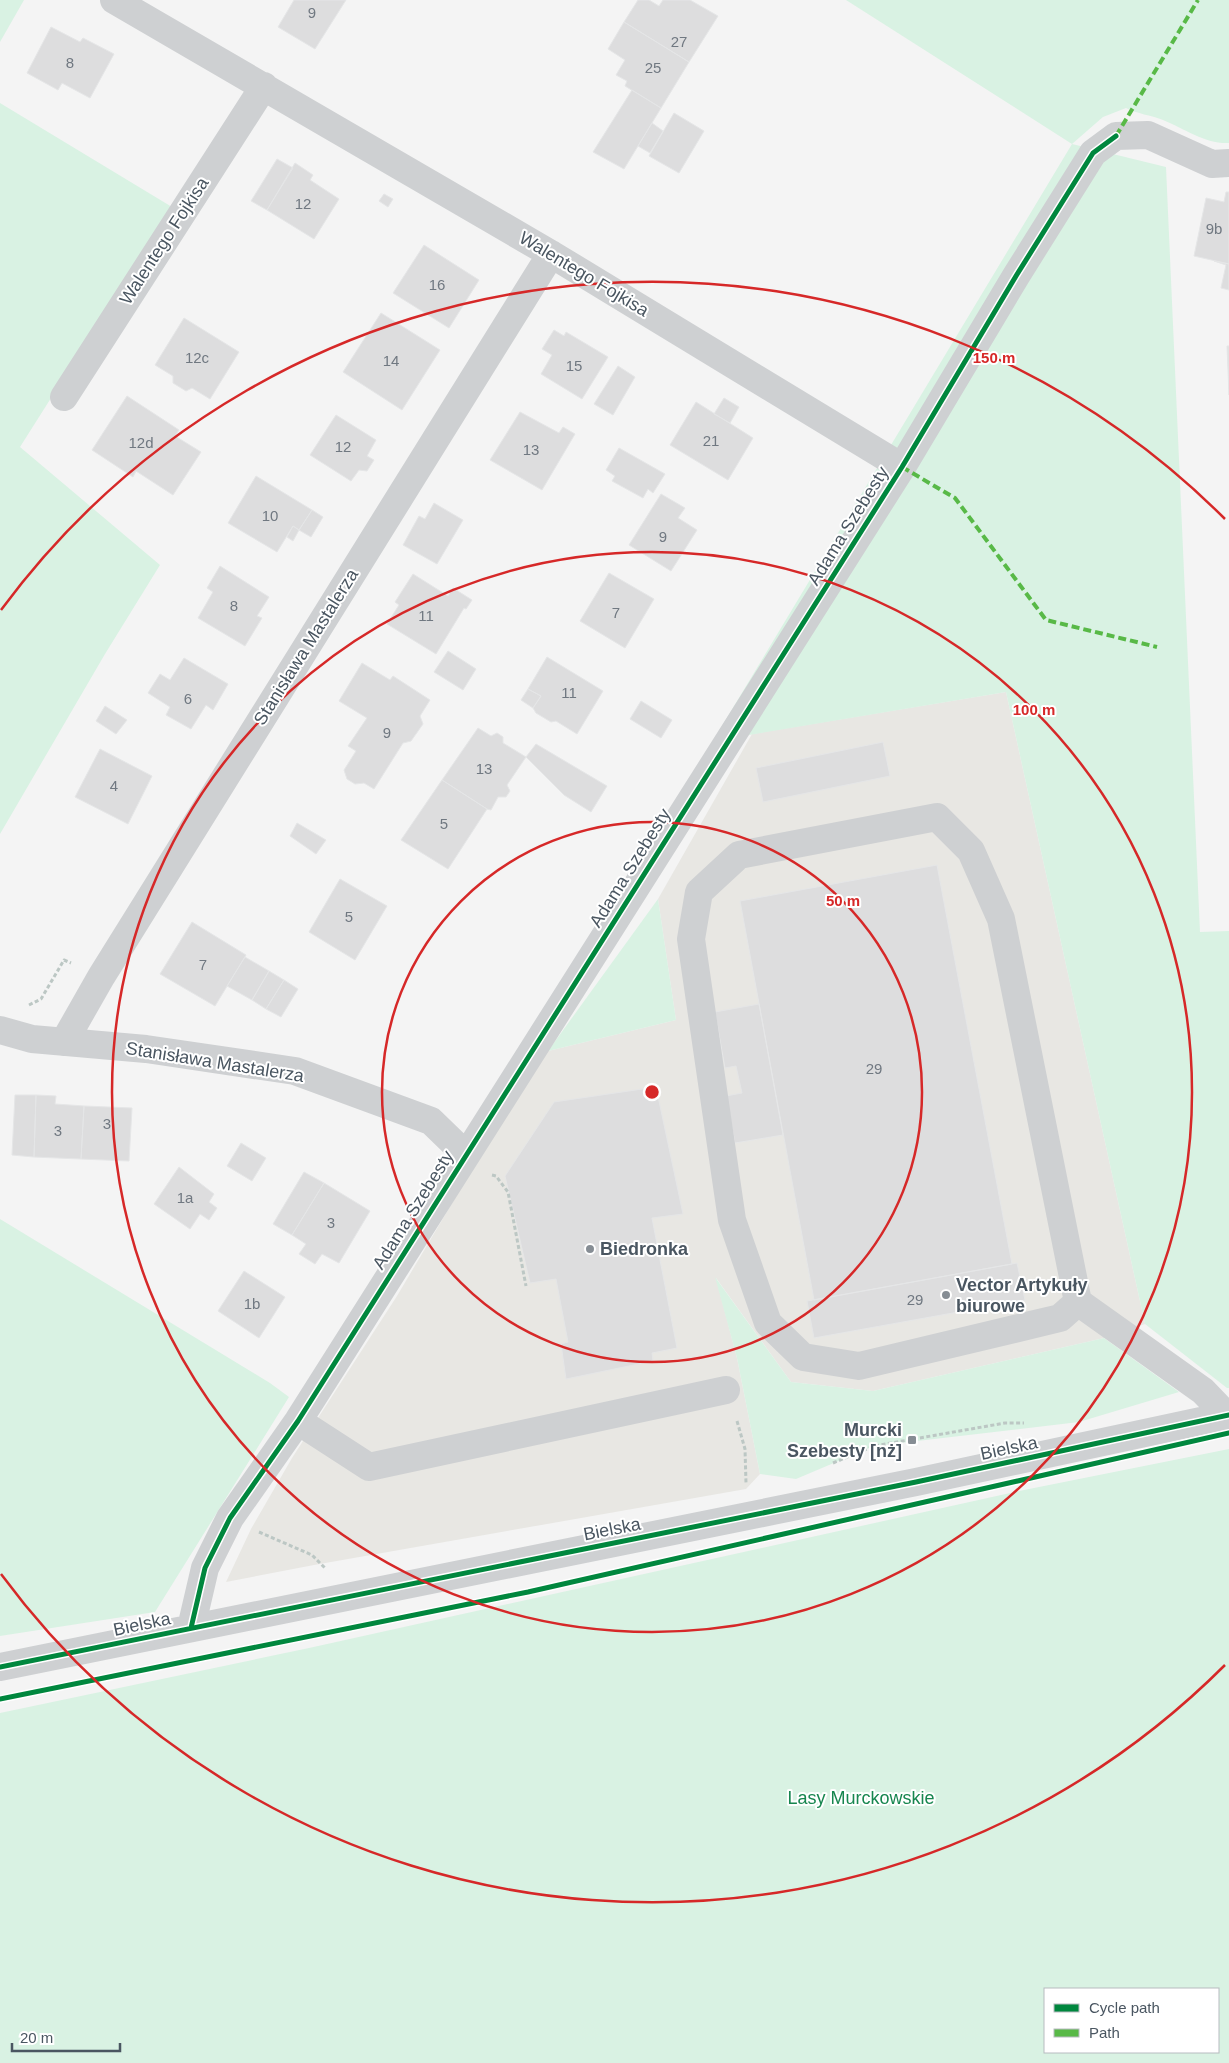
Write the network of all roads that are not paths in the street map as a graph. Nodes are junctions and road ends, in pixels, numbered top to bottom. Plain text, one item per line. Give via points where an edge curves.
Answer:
1 (114, 0) edge
2 (264, 86) junction
3 (1229, 163) edge
4 (551, 254) junction
5 (64, 396) dead end
6 (902, 466) junction
7 (0, 1030) edge
8 (64, 1042) junction
9 (465, 1154) junction
10 (1078, 1302) junction
11 (726, 1390) dead end
12 (1228, 1416) edge
13 (298, 1421) junction
14 (191, 1628) junction
15 (0, 1667) edge

1 - 2 street, Walentego Fojkisa
2 - 4 street, Walentego Fojkisa
2 - 5 street, Walentego Fojkisa
3 - 6 street, Adama Szebesty via 1212,164 1148,135 1116,136 1092,153
4 - 6 street, Walentego Fojkisa
4 - 8 street, Stanisława Mastalerza via 101,977
6 - 9 street, Adama Szebesty
7 - 8 street, Stanisława Mastalerza via 32,1039
8 - 9 street, Stanisława Mastalerza via 146,1049 294,1071 431,1122
9 - 13 street, Adama Szebesty
10 - 10 street via 1001,919 971,851 937,817 740,855 698,892 691,939 732,1220 768,1323 803,1357 859,1366 1060,1318
10 - 12 street via 1203,1391
11 - 13 street via 369,1467
12 - 14 street, Bielska
13 - 14 street, Adama Szebesty via 230,1518 206,1568
14 - 15 street, Bielska

